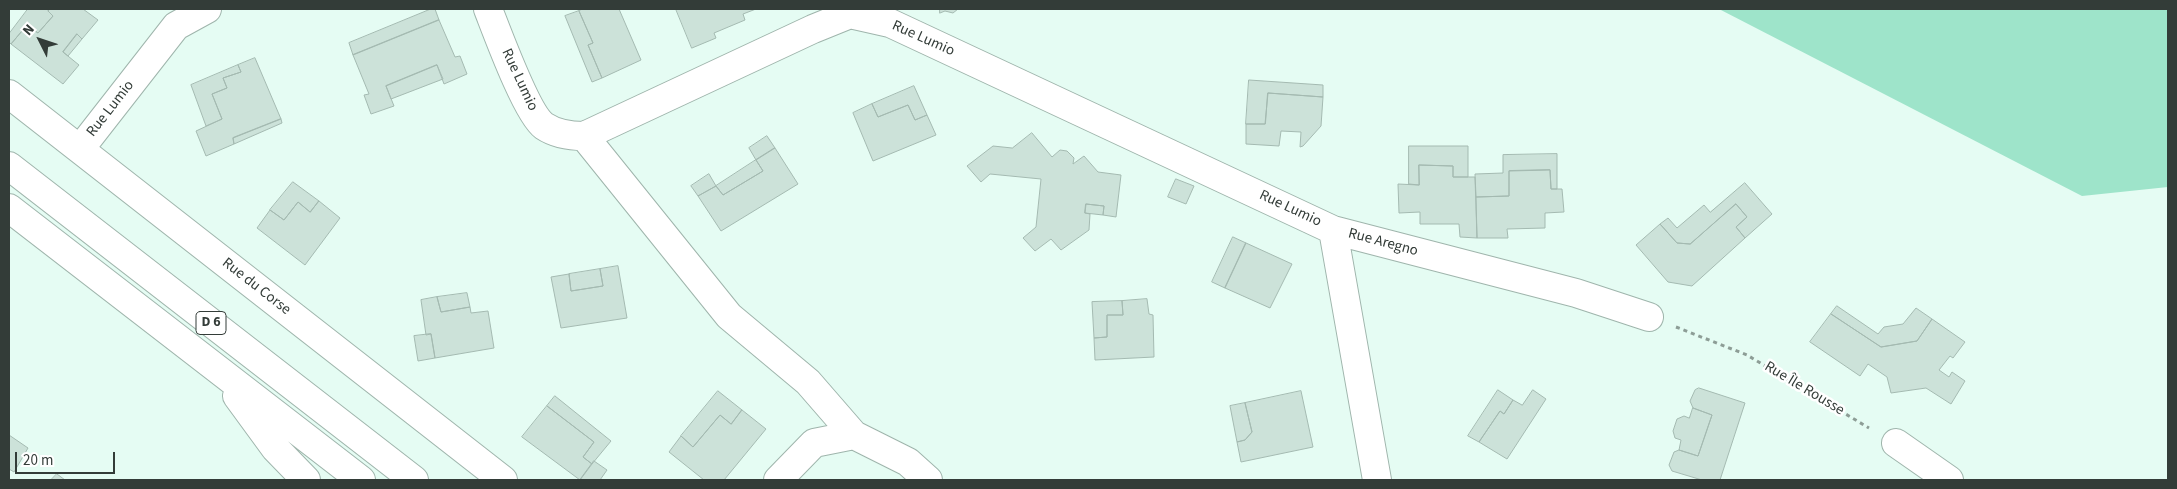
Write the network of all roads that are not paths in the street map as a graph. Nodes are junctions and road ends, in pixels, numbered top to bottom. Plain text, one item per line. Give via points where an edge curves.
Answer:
1 (207, 9) edge
2 (488, 9) edge
3 (9, 94) edge
4 (584, 136) junction
5 (80, 149) junction
6 (9, 166) edge
7 (9, 208) edge
8 (1334, 230) junction
9 (1649, 317) road end
10 (218, 370) junction
11 (854, 435) junction
12 (1896, 444) road end
13 (306, 480) edge
14 (360, 480) edge
15 (414, 480) edge
16 (503, 480) edge
17 (778, 480) edge
18 (928, 480) edge
19 (1377, 480) edge
20 (1949, 480) edge

1 - 5 street, Rue Lumio via 176,26
2 - 4 street, Rue Lumio via 526,100 543,125 567,136
3 - 5 street, Rue du Corse
4 - 8 street, Rue Lumio via 850,14 890,23
4 - 11 street via 730,316 808,382
5 - 16 street, Rue du Corse
6 - 15 street, D 6
7 - 10 street, D 6
8 - 9 street, Rue Aregno via 1576,293
8 - 19 street, Rue Aregno
10 - 13 street via 275,448
10 - 14 street, D 6
11 - 17 street via 814,443
11 - 18 street via 908,462
12 - 20 street

